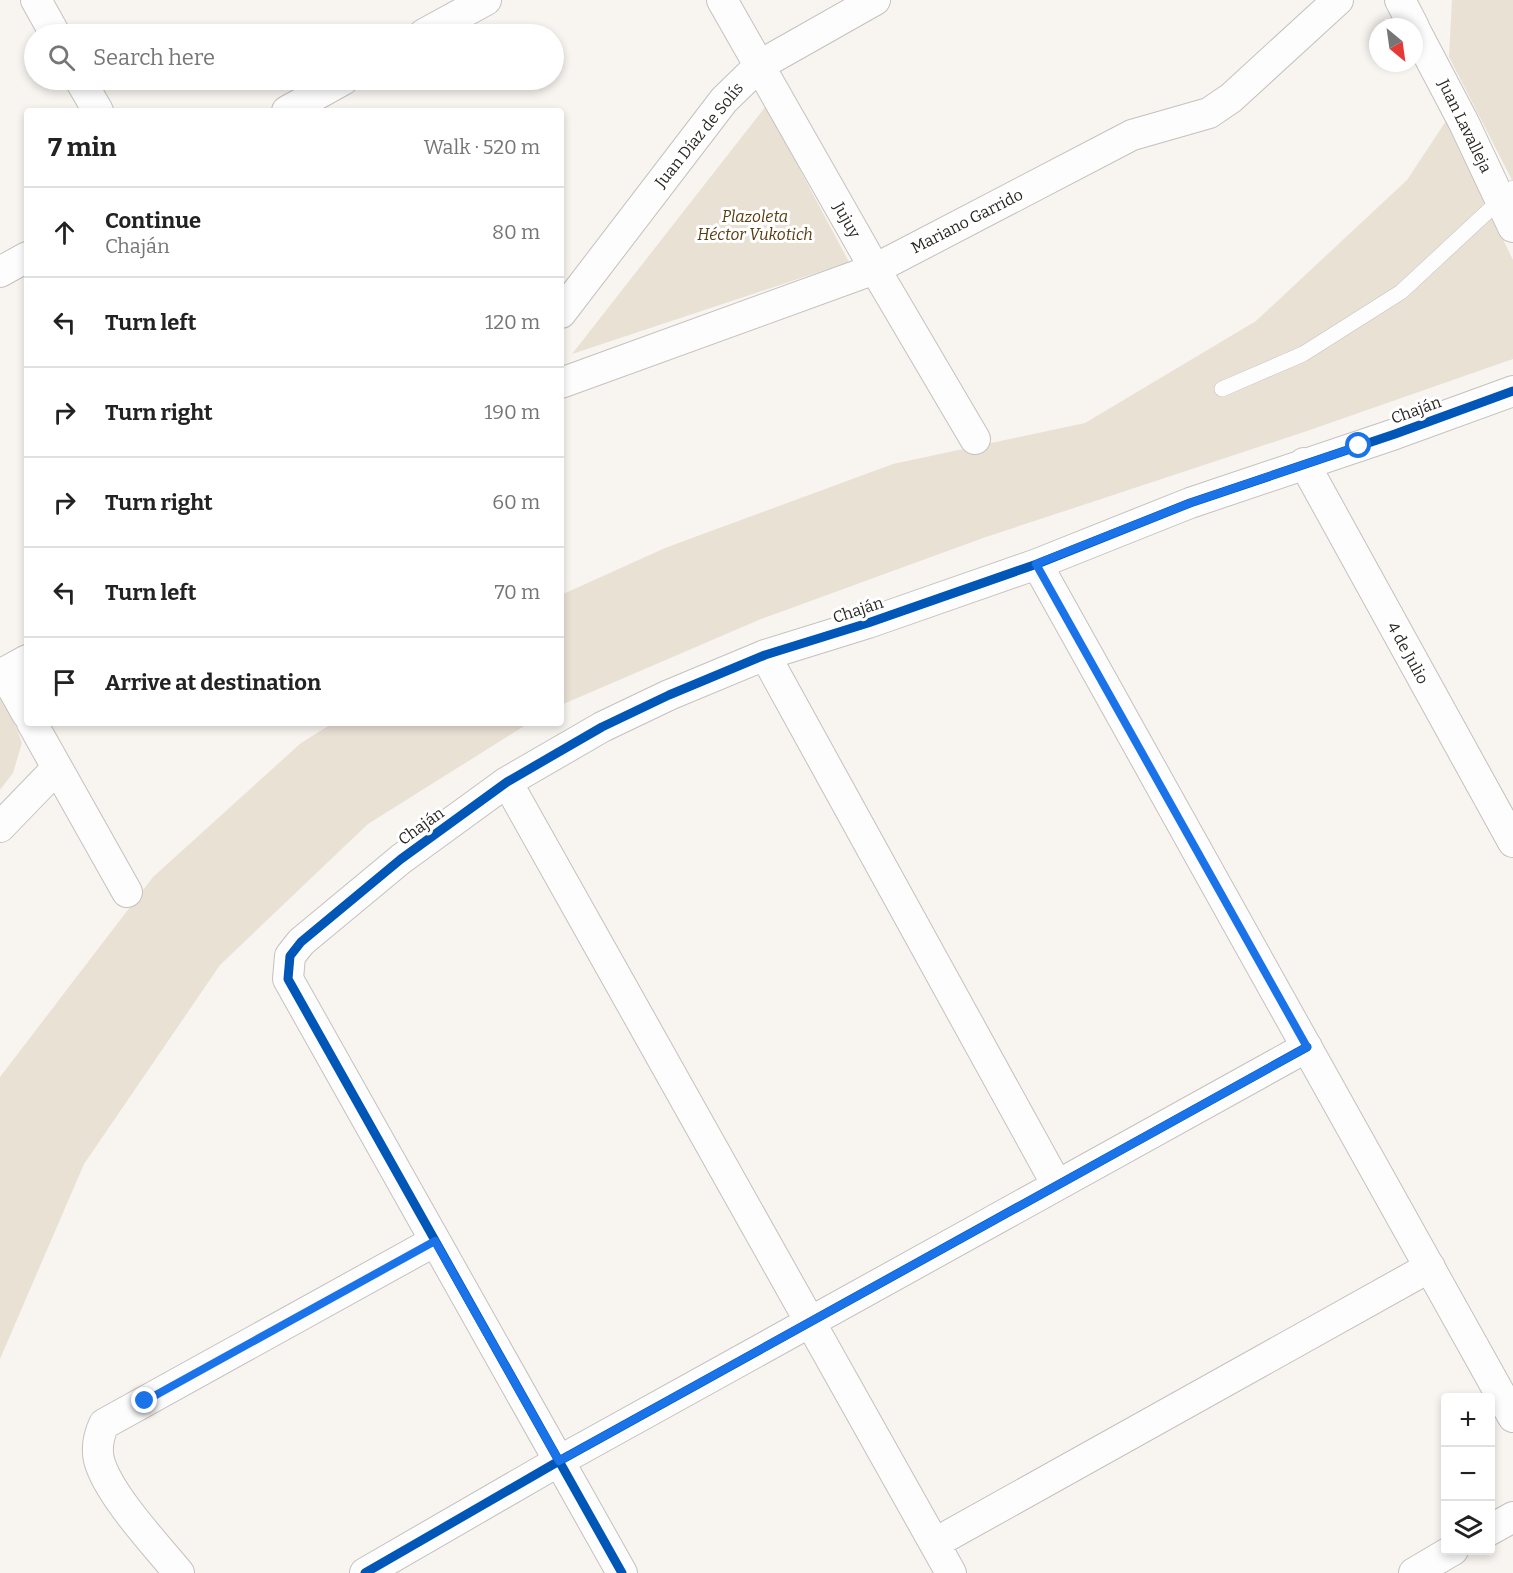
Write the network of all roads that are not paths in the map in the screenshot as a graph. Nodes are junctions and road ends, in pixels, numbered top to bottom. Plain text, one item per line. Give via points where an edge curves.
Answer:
1 (36, 0) edge
2 (486, 0) edge
3 (722, 0) edge
4 (874, 0) edge
5 (1338, 0) edge
6 (1400, 0) edge
7 (1409, 18) edge
8 (49, 24) edge
9 (442, 24) edge
10 (1423, 44) edge
11 (760, 66) junction
12 (86, 90) edge
13 (325, 90) edge
14 (96, 108) edge
15 (292, 108) edge
16 (1507, 194) edge
17 (1513, 227) edge
18 (24, 259) edge
19 (875, 269) junction
20 (0, 272) edge
21 (564, 309) edge
22 (564, 382) edge
23 (1222, 389) dead end
24 (1513, 391) edge
25 (975, 439) dead end
26 (1304, 463) junction
27 (1036, 564) junction
28 (765, 655) junction
29 (10, 670) edge
30 (24, 706) edge
31 (34, 726) edge
32 (57, 768) junction
33 (507, 782) junction
34 (0, 827) edge
35 (1513, 842) edge
36 (127, 892) dead end
37 (1307, 1047) junction
38 (1057, 1185) junction
39 (435, 1241) junction
40 (1430, 1267) junction
41 (812, 1321) junction
42 (1513, 1417) edge
43 (559, 1461) junction
44 (1513, 1517) edge
45 (1495, 1528) edge
46 (935, 1543) junction
47 (1447, 1555) edge
48 (178, 1573) edge
49 (365, 1573) edge
50 (622, 1573) edge
51 (951, 1573) edge
52 (1414, 1573) edge

1 - 8 street
2 - 9 street
3 - 11 street, Jujuy
4 - 11 street, Juan Díaz de Solís
5 - 19 street, Mariano Garrido via 1231,98 1209,113 1132,135
6 - 7 street, Juan Lavalleja
10 - 16 street, Juan Lavalleja
11 - 19 street, Jujuy
11 - 21 street, Juan Díaz de Solís via 724,100
12 - 14 street
13 - 15 street
16 - 17 street, Juan Lavalleja
16 - 23 lane via 1401,292 1304,354
18 - 20 street
19 - 22 street, Mariano Garrido
19 - 25 street, Jujuy
24 - 26 street, Chaján
26 - 27 street, Chaján
26 - 35 street, 4 de Julio
27 - 28 street, Chaján
27 - 37 street
28 - 33 street, Chaján via 602,727
28 - 38 street
29 - 30 street
31 - 32 street
32 - 34 street
32 - 36 street
33 - 39 street, Chaján via 401,859 301,942 290,956 288,979
33 - 41 street
37 - 38 street
37 - 40 street
38 - 41 street
39 - 43 street
39 - 48 street via 104,1424 98,1439 98,1459 110,1486
40 - 42 street
40 - 46 street
41 - 43 street
41 - 46 street
43 - 49 street
43 - 50 street
44 - 45 street
46 - 51 street
47 - 52 street

